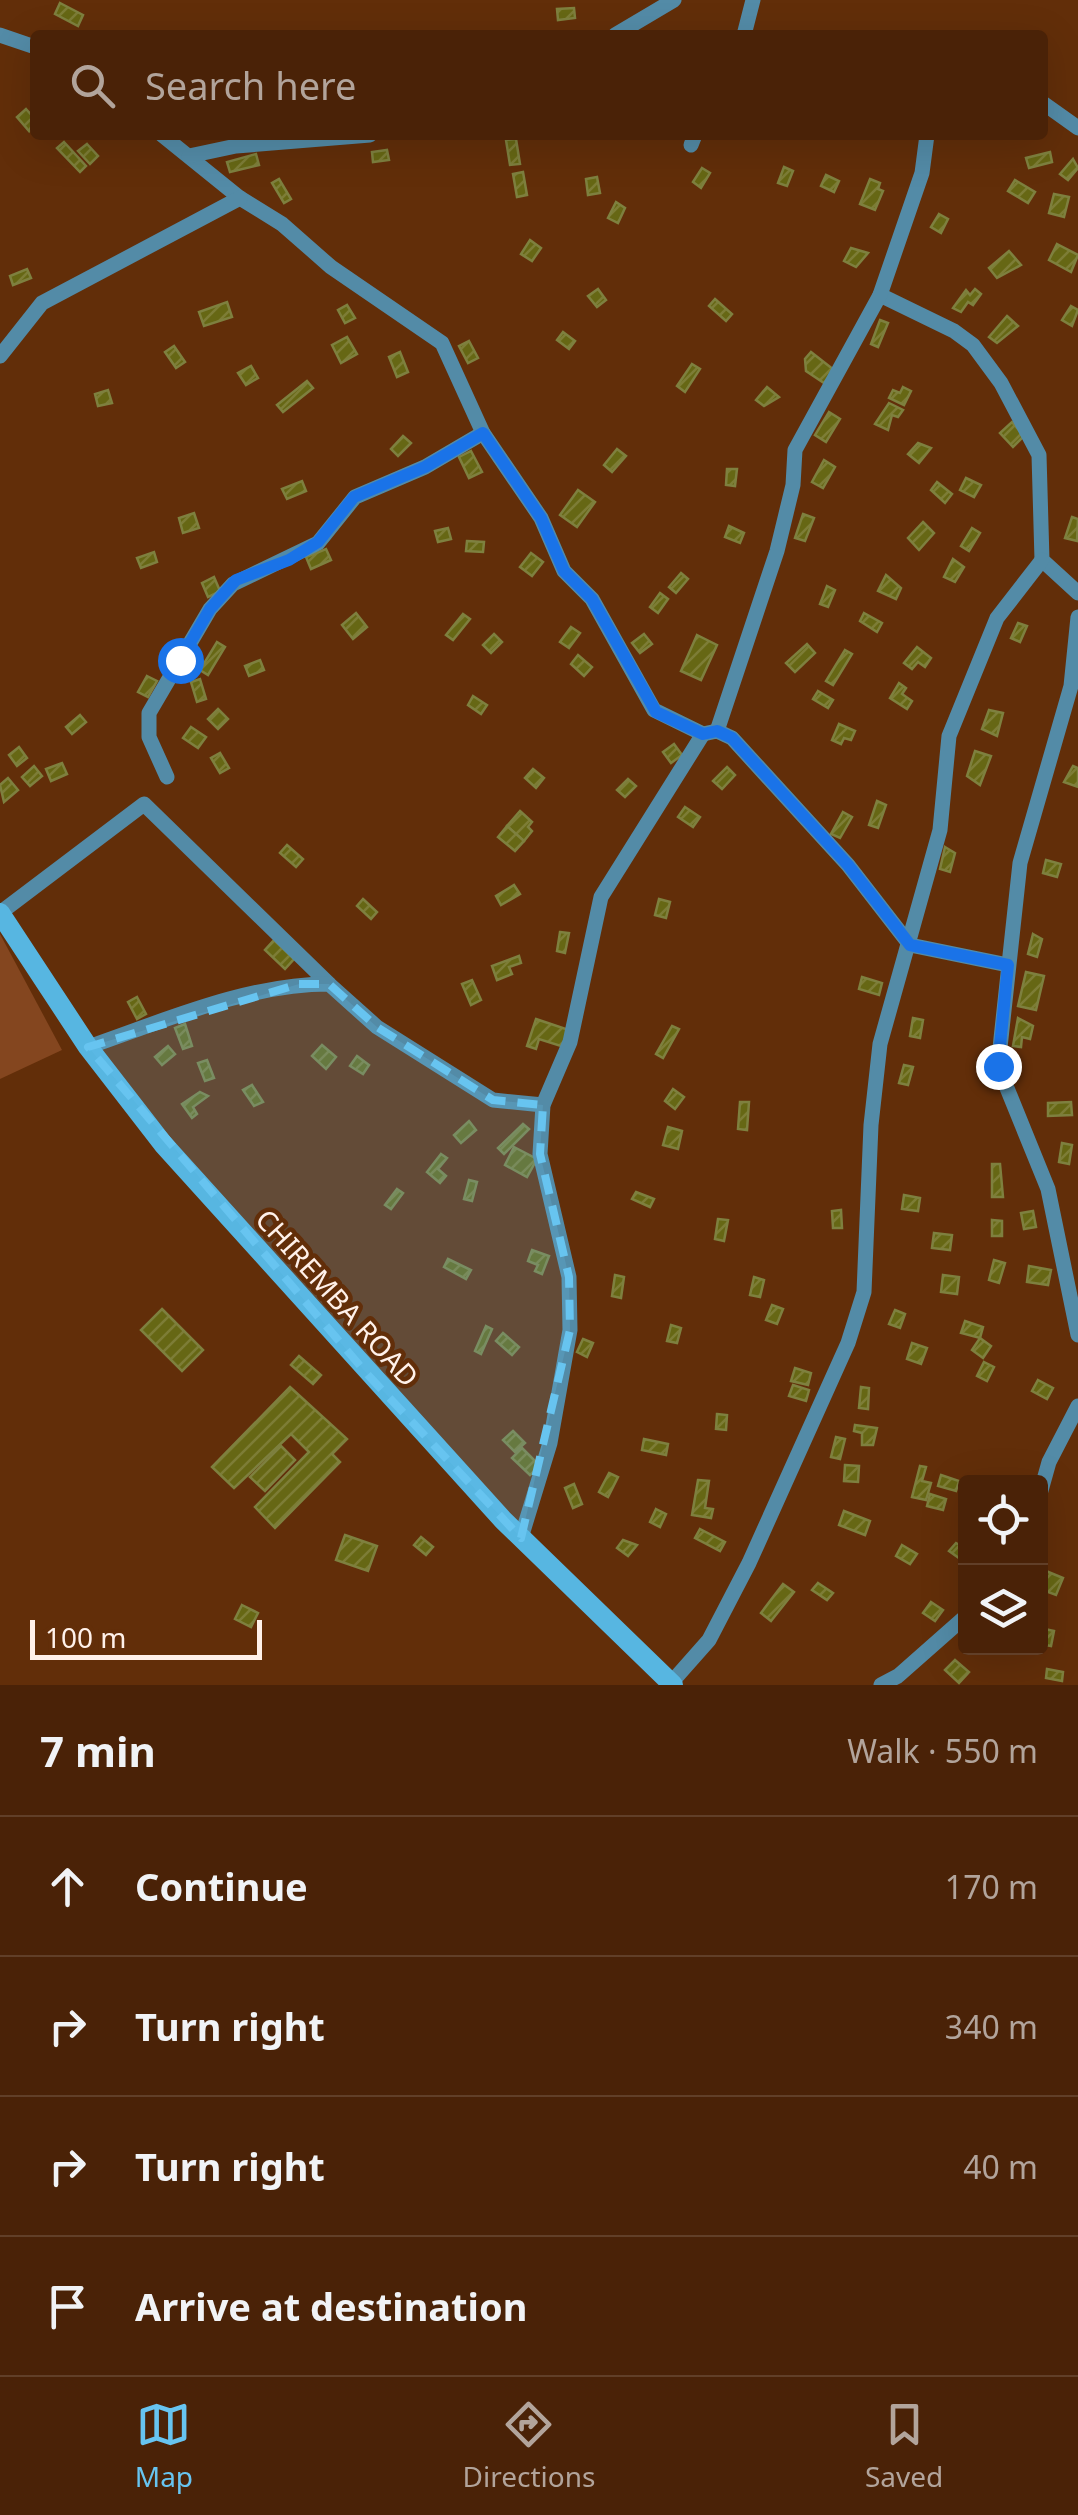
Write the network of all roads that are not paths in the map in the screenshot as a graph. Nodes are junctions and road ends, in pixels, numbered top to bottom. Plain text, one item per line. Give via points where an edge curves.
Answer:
1 (674, 0) edge
2 (753, 0) edge
3 (624, 30) edge
4 (745, 30) edge
5 (0, 36) edge
6 (30, 45) edge
7 (1048, 107) edge
8 (1078, 128) edge
9 (168, 140) edge
10 (309, 140) edge
11 (926, 140) edge
12 (189, 156) junction
13 (240, 198) junction
14 (880, 295) junction
15 (0, 356) edge
16 (483, 433) junction
17 (1042, 560) junction
18 (1078, 593) edge
19 (1078, 617) edge
20 (710, 732) junction
21 (167, 777) dead end
22 (0, 913) edge
23 (910, 945) junction
24 (1008, 965) junction
25 (328, 984) junction
26 (88, 1048) junction
27 (543, 1105) junction
28 (1078, 1335) edge
29 (1078, 1406) edge
30 (1045, 1475) edge
31 (522, 1538) junction
32 (958, 1623) edge
33 (672, 1684) edge
34 (881, 1685) edge

1 - 3 street
2 - 4 street
5 - 6 street
7 - 8 street
9 - 12 street
10 - 12 street
11 - 14 street via 918,187
12 - 13 street
13 - 15 street via 42,304
13 - 16 street via 442,342
14 - 17 street via 954,331 1001,383 1039,455
14 - 20 street via 795,450 777,551
16 - 20 street via 541,518 564,571 592,599 654,710
16 - 21 street via 354,497 318,542 232,584 149,713 149,737
17 - 18 street
17 - 23 street via 997,618 949,736 940,830
19 - 24 street via 1072,686 1020,863
20 - 23 street via 732,738 758,764
20 - 27 street via 602,897 570,1042
22 - 25 street via 144,804
22 - 26 main road, CHIREMBA ROAD
23 - 24 street
23 - 33 street via 880,1044 864,1292 848,1342 741,1579 709,1640
24 - 28 street via 998,1066 1048,1189
25 - 26 street via 299,984 196,1010
25 - 27 street via 377,1026 493,1100
26 - 31 main road, CHIREMBA ROAD via 163,1144
27 - 31 street via 540,1154 569,1277 570,1330 550,1443
29 - 30 street
31 - 33 main road, CHIREMBA ROAD
32 - 34 street

